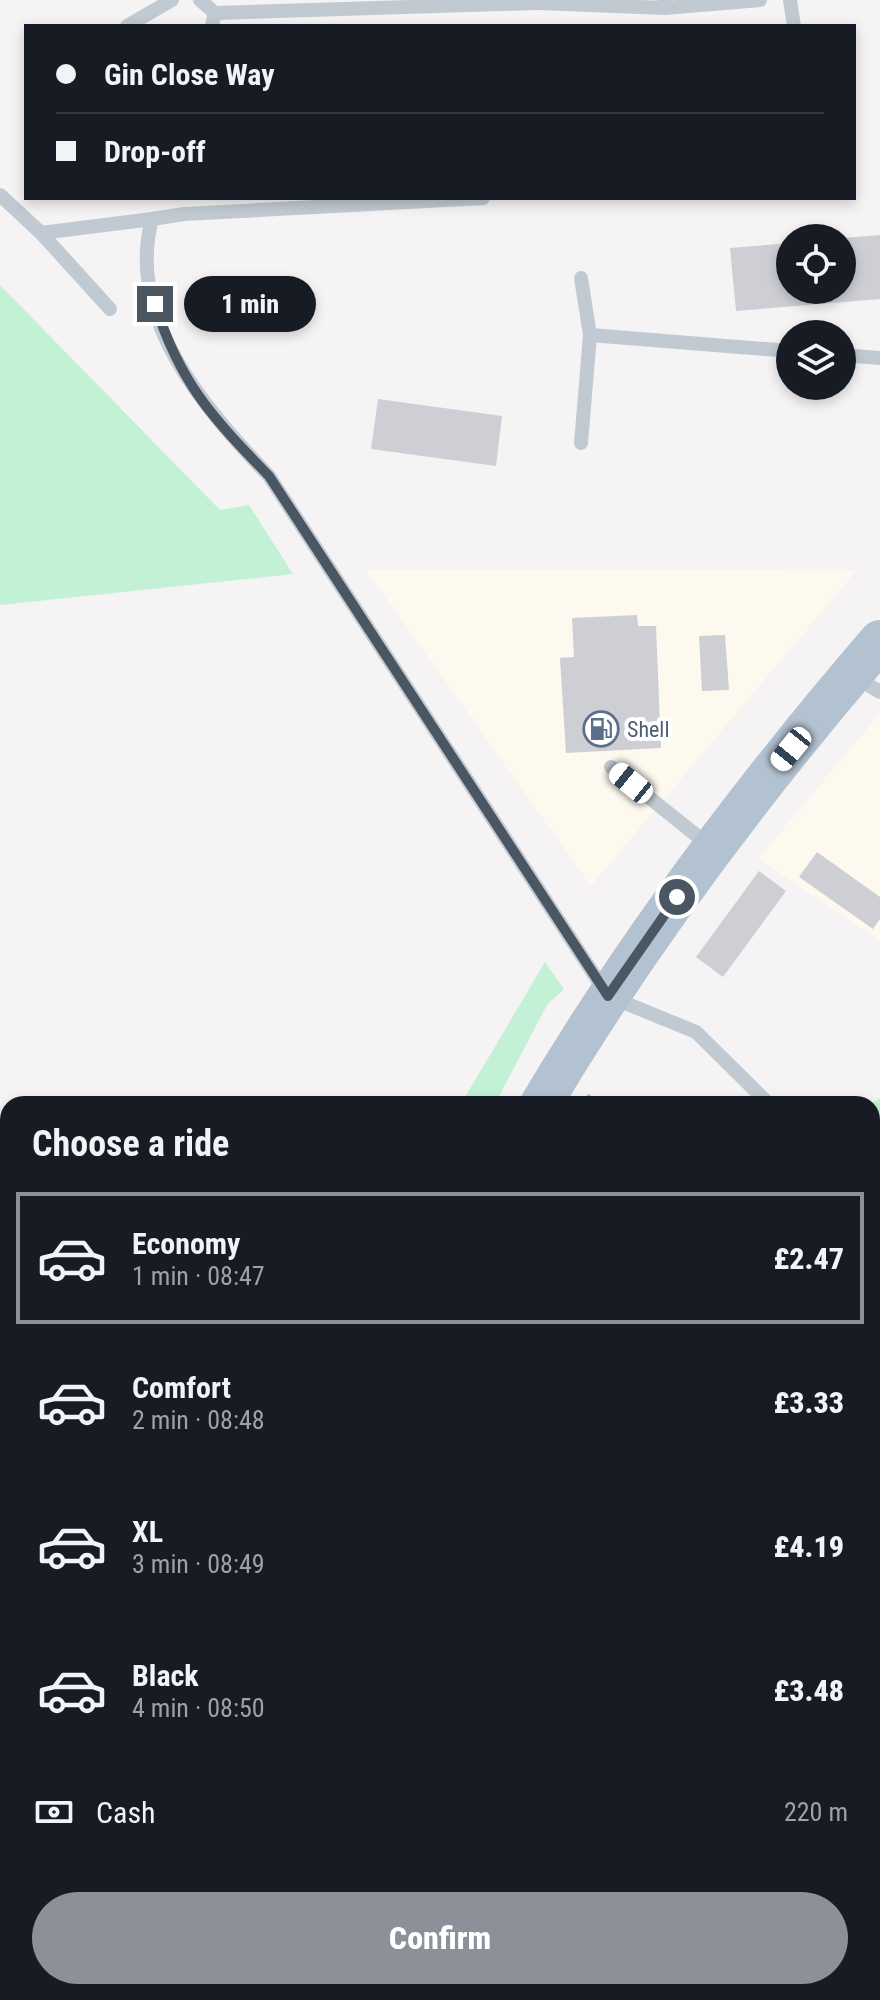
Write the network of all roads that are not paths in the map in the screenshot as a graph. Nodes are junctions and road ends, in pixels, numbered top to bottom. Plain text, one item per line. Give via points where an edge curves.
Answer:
1 (172, 0) edge
2 (200, 0) edge
3 (760, 0) edge
4 (790, 0) edge
5 (542, 2) edge
6 (664, 4) edge
7 (214, 19) edge
8 (130, 24) edge
9 (794, 24) edge
10 (0, 195) edge
11 (186, 200) edge
12 (446, 200) edge
13 (184, 214) junction
14 (152, 219) junction
15 (41, 233) junction
16 (581, 278) dead end
17 (110, 309) dead end
18 (590, 335) junction
19 (776, 350) edge
20 (856, 356) edge
21 (880, 358) edge
22 (581, 443) dead end
23 (880, 641) edge
24 (866, 683) edge
25 (611, 767) dead end
26 (711, 848) junction
27 (608, 996) junction
28 (546, 1096) edge
29 (761, 1096) edge

1 - 8 lane
2 - 7 lane
3 - 6 lane
4 - 9 lane
5 - 6 lane
5 - 7 lane
10 - 15 lane
11 - 13 lane
12 - 13 lane
13 - 14 lane
14 - 15 lane
14 - 27 lane via 144,248 152,290 183,377 269,476
15 - 17 lane
16 - 18 lane
18 - 19 lane
18 - 22 lane
20 - 21 lane
23 - 24 main road
24 - 26 main road
25 - 26 lane
26 - 27 main road
27 - 28 main road
27 - 29 lane via 696,1032

